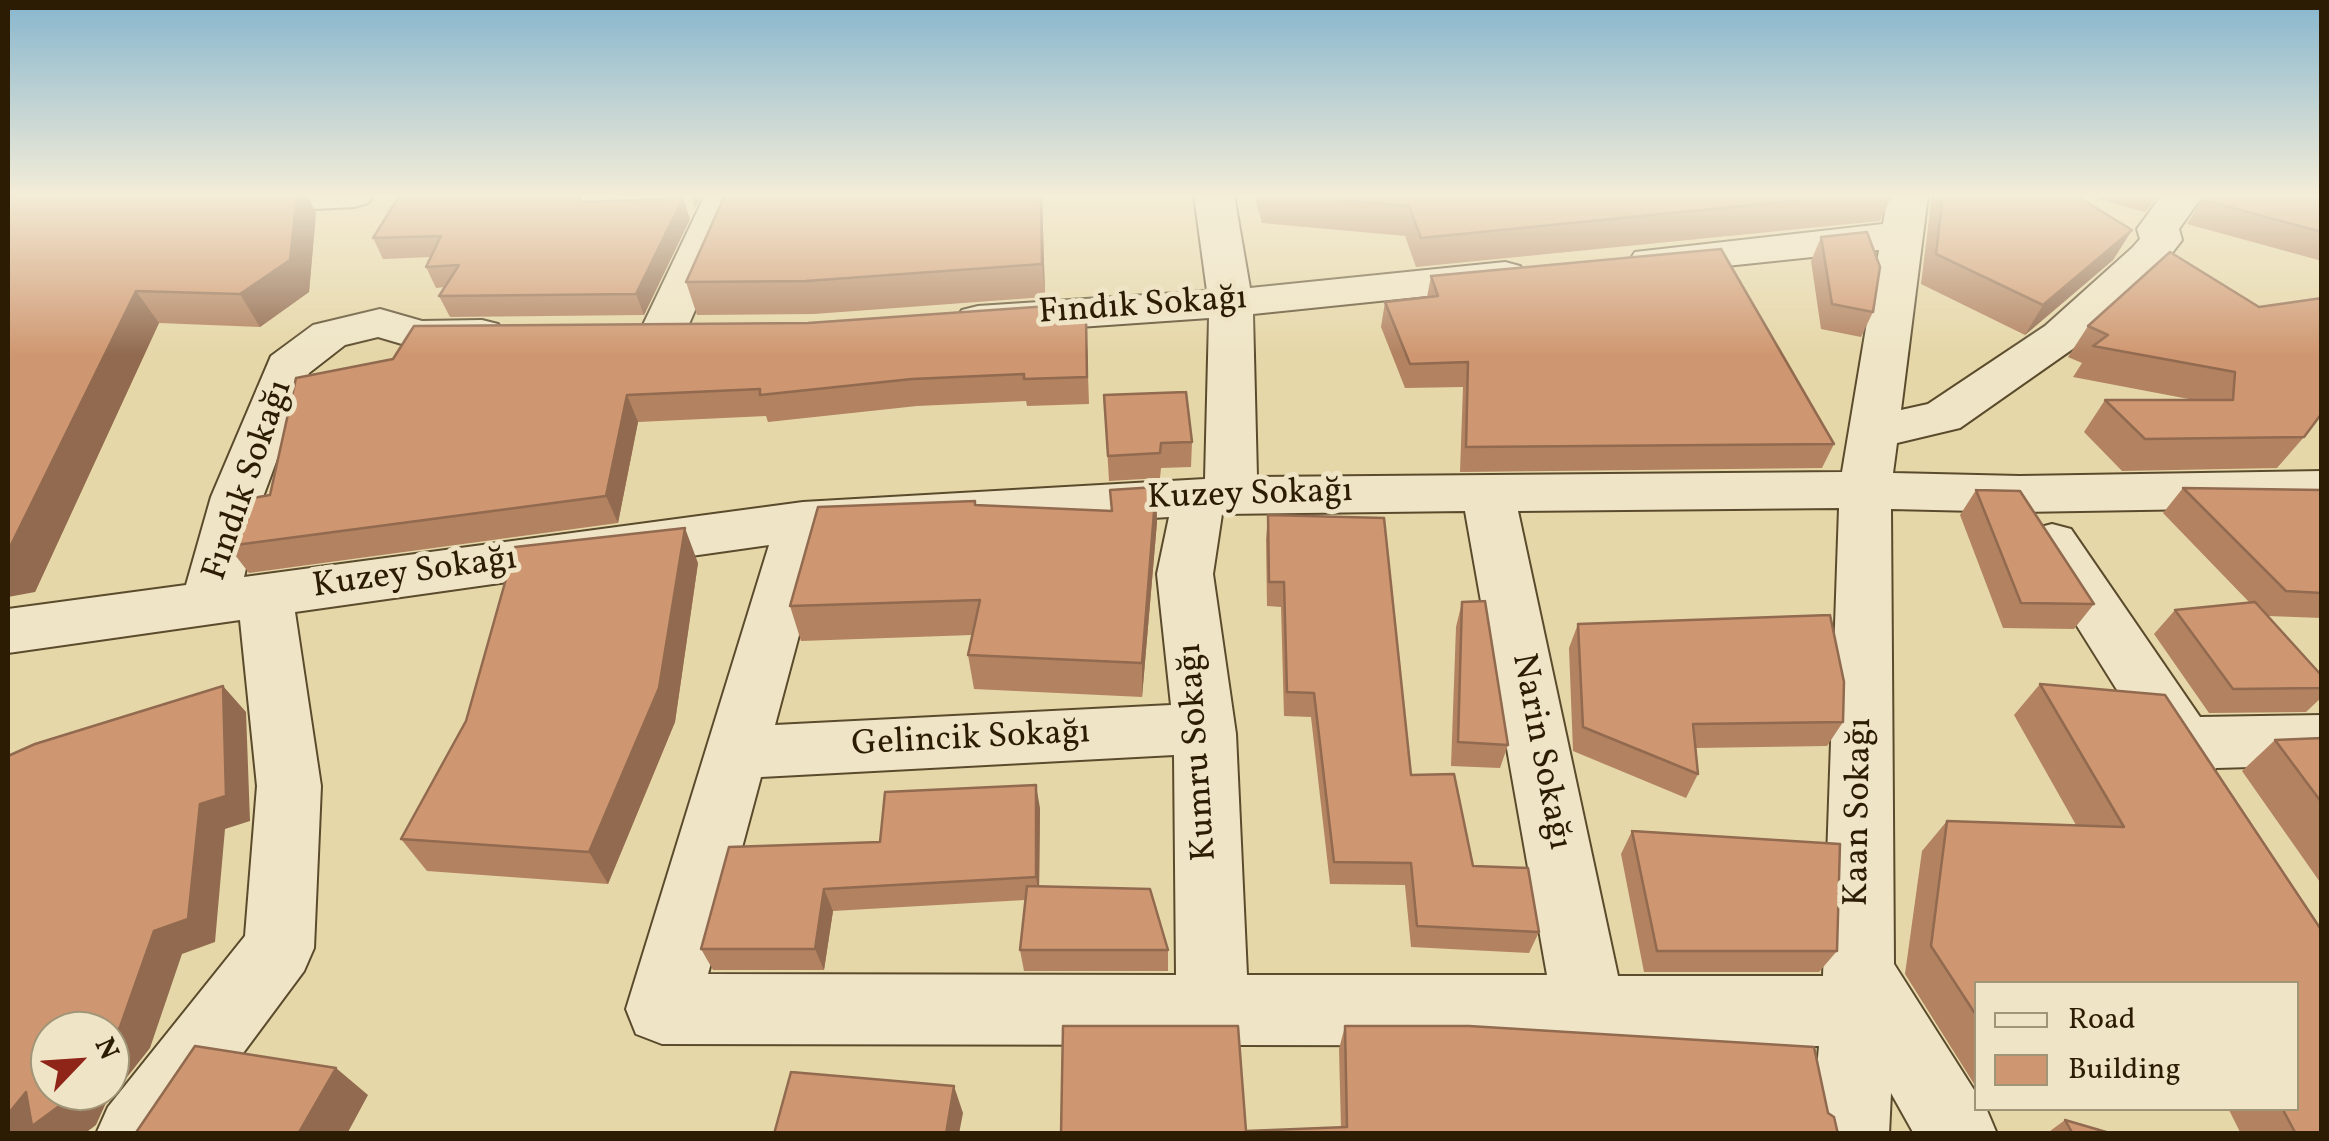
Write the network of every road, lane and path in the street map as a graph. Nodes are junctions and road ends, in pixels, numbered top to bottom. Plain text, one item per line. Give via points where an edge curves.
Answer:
1 (702, 248) edge
2 (1222, 248) edge
3 (1707, 248) edge
4 (1899, 248) edge
5 (2154, 248) edge
6 (1614, 264) edge
7 (1555, 270) edge
8 (1230, 303) junction
9 (928, 324) edge
10 (663, 332) edge
11 (531, 333) edge
12 (1870, 461) junction
13 (2322, 489) edge
14 (1488, 493) junction
15 (2020, 494) junction
16 (1215, 496) junction
17 (802, 521) junction
18 (237, 600) junction
19 (8, 631) edge
20 (1205, 734) junction
21 (2322, 740) edge
22 (2183, 743) junction
23 (736, 753) junction
24 (2226, 807) edge
25 (1859, 992) junction
26 (1212, 1010) junction
27 (1589, 1010) junction
28 (135, 1134) edge
29 (1850, 1134) edge
30 (1958, 1134) edge

1 - 10 street
2 - 8 street, Kumru Sokağı
3 - 6 street
4 - 12 street, Kaan Sokağı
5 - 12 street via 2062,336
7 - 8 street, Fındık Sokağı
8 - 9 street, Fındık Sokağı
8 - 16 street, Kumru Sokağı
11 - 18 street, Fındık Sokağı via 418,335 380,323 329,335 288,366 237,498
12 - 14 street, Kuzey Sokağı
12 - 15 street, Kuzey Sokağı
12 - 25 street, Kaan Sokağı
13 - 15 street, Kuzey Sokağı
14 - 16 street, Kuzey Sokağı
14 - 27 street, Narin Sokağı
15 - 22 street
16 - 17 street, Kuzey Sokağı
16 - 20 street, Kumru Sokağı via 1185,574
17 - 18 street, Kuzey Sokağı
17 - 23 street
18 - 19 street, Kuzey Sokağı
18 - 28 street via 289,786 279,948
20 - 23 street, Gelincik Sokağı via 1176,730
20 - 26 street, Kumru Sokağı
21 - 22 street
22 - 24 street
23 - 26 street via 662,1009
25 - 27 street
25 - 29 street, Kaan Sokağı
25 - 30 street
26 - 27 street

